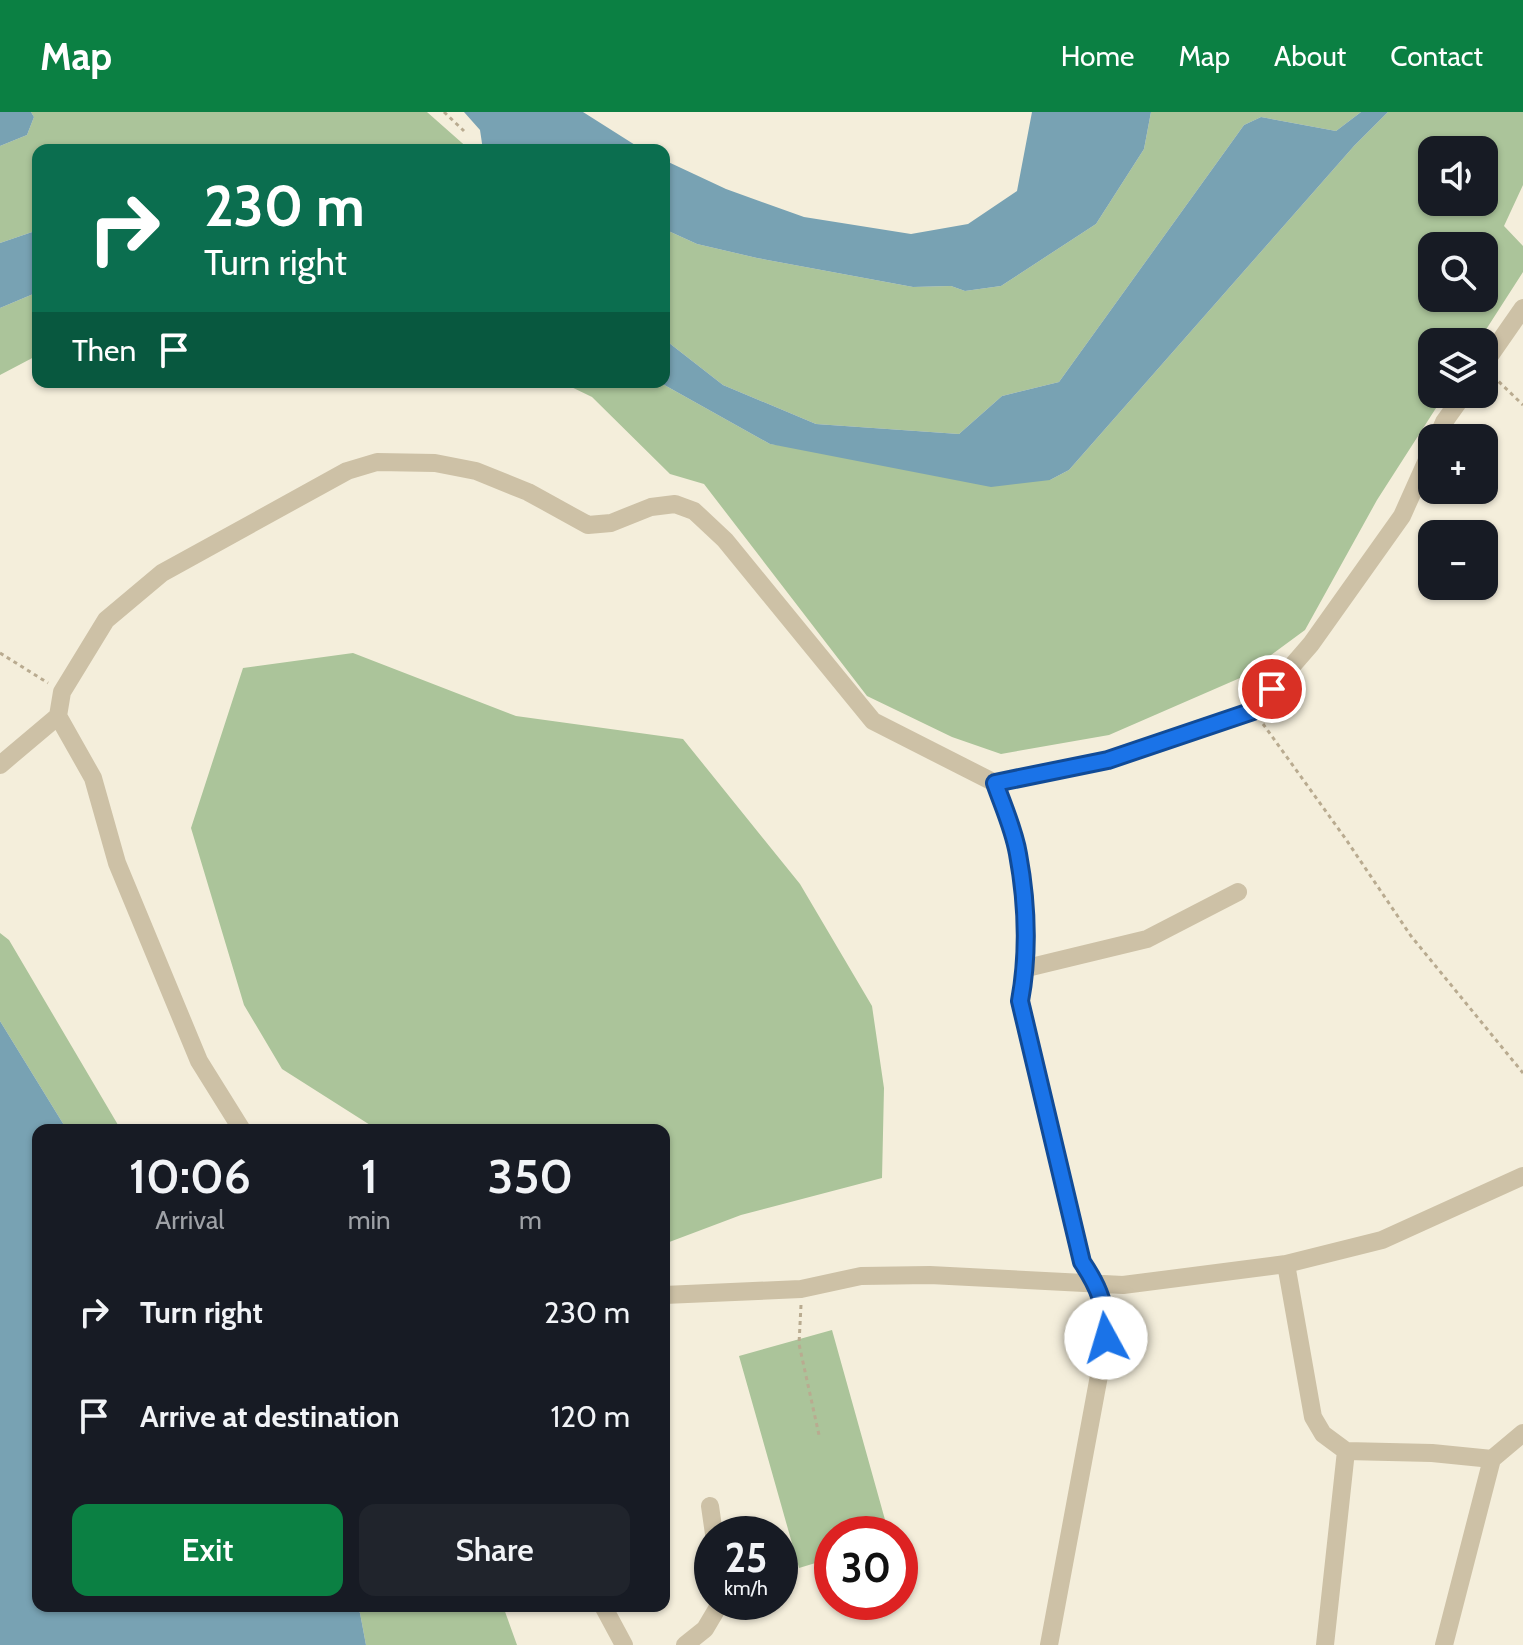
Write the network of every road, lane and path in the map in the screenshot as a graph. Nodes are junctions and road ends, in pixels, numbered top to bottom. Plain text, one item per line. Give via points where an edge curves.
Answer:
1 (444, 112) edge
2 (464, 131) dead end
3 (1523, 308) edge
4 (1498, 345) edge
5 (1498, 380) edge
6 (1523, 405) edge
7 (1418, 480) edge
8 (0, 653) edge
9 (62, 692) junction
10 (1253, 711) junction
11 (58, 716) junction
12 (0, 765) edge
13 (995, 783) junction
14 (1238, 892) dead end
15 (1027, 968) junction
16 (1523, 1073) edge
17 (238, 1124) edge
18 (1523, 1176) edge
19 (1286, 1264) junction
20 (1097, 1285) junction
21 (801, 1289) junction
22 (670, 1295) edge
23 (1523, 1433) edge
24 (819, 1435) dead end
25 (1346, 1451) junction
26 (1492, 1459) junction
27 (710, 1506) dead end
28 (711, 1516) edge
29 (606, 1612) edge
30 (711, 1637) edge
31 (624, 1645) edge
32 (685, 1645) edge
33 (1049, 1645) edge
34 (1325, 1645) edge
35 (1444, 1645) edge

1 - 2 path
3 - 4 street
5 - 6 path
7 - 10 street via 1402,516 1311,644
8 - 9 path
9 - 11 street
9 - 13 street via 106,620 162,573 347,471 377,462 435,463 476,471 528,492 588,525 611,523 651,507 675,504 694,511 725,540 873,721
10 - 13 street via 1108,760
10 - 16 path via 1411,936
11 - 12 street
11 - 17 street via 93,778 117,863 199,1061
13 - 15 street via 1018,852
14 - 15 street via 1147,939
15 - 20 street via 1020,1001 1082,1262
18 - 19 street via 1382,1240
19 - 20 street
19 - 25 street via 1313,1417 1323,1434
20 - 21 street via 930,1275 861,1276
20 - 33 street via 1107,1315 1106,1338
21 - 22 street
21 - 24 path via 799,1344
23 - 26 street
25 - 26 street
25 - 34 street
26 - 35 street
27 - 28 street
29 - 31 street
30 - 32 street

